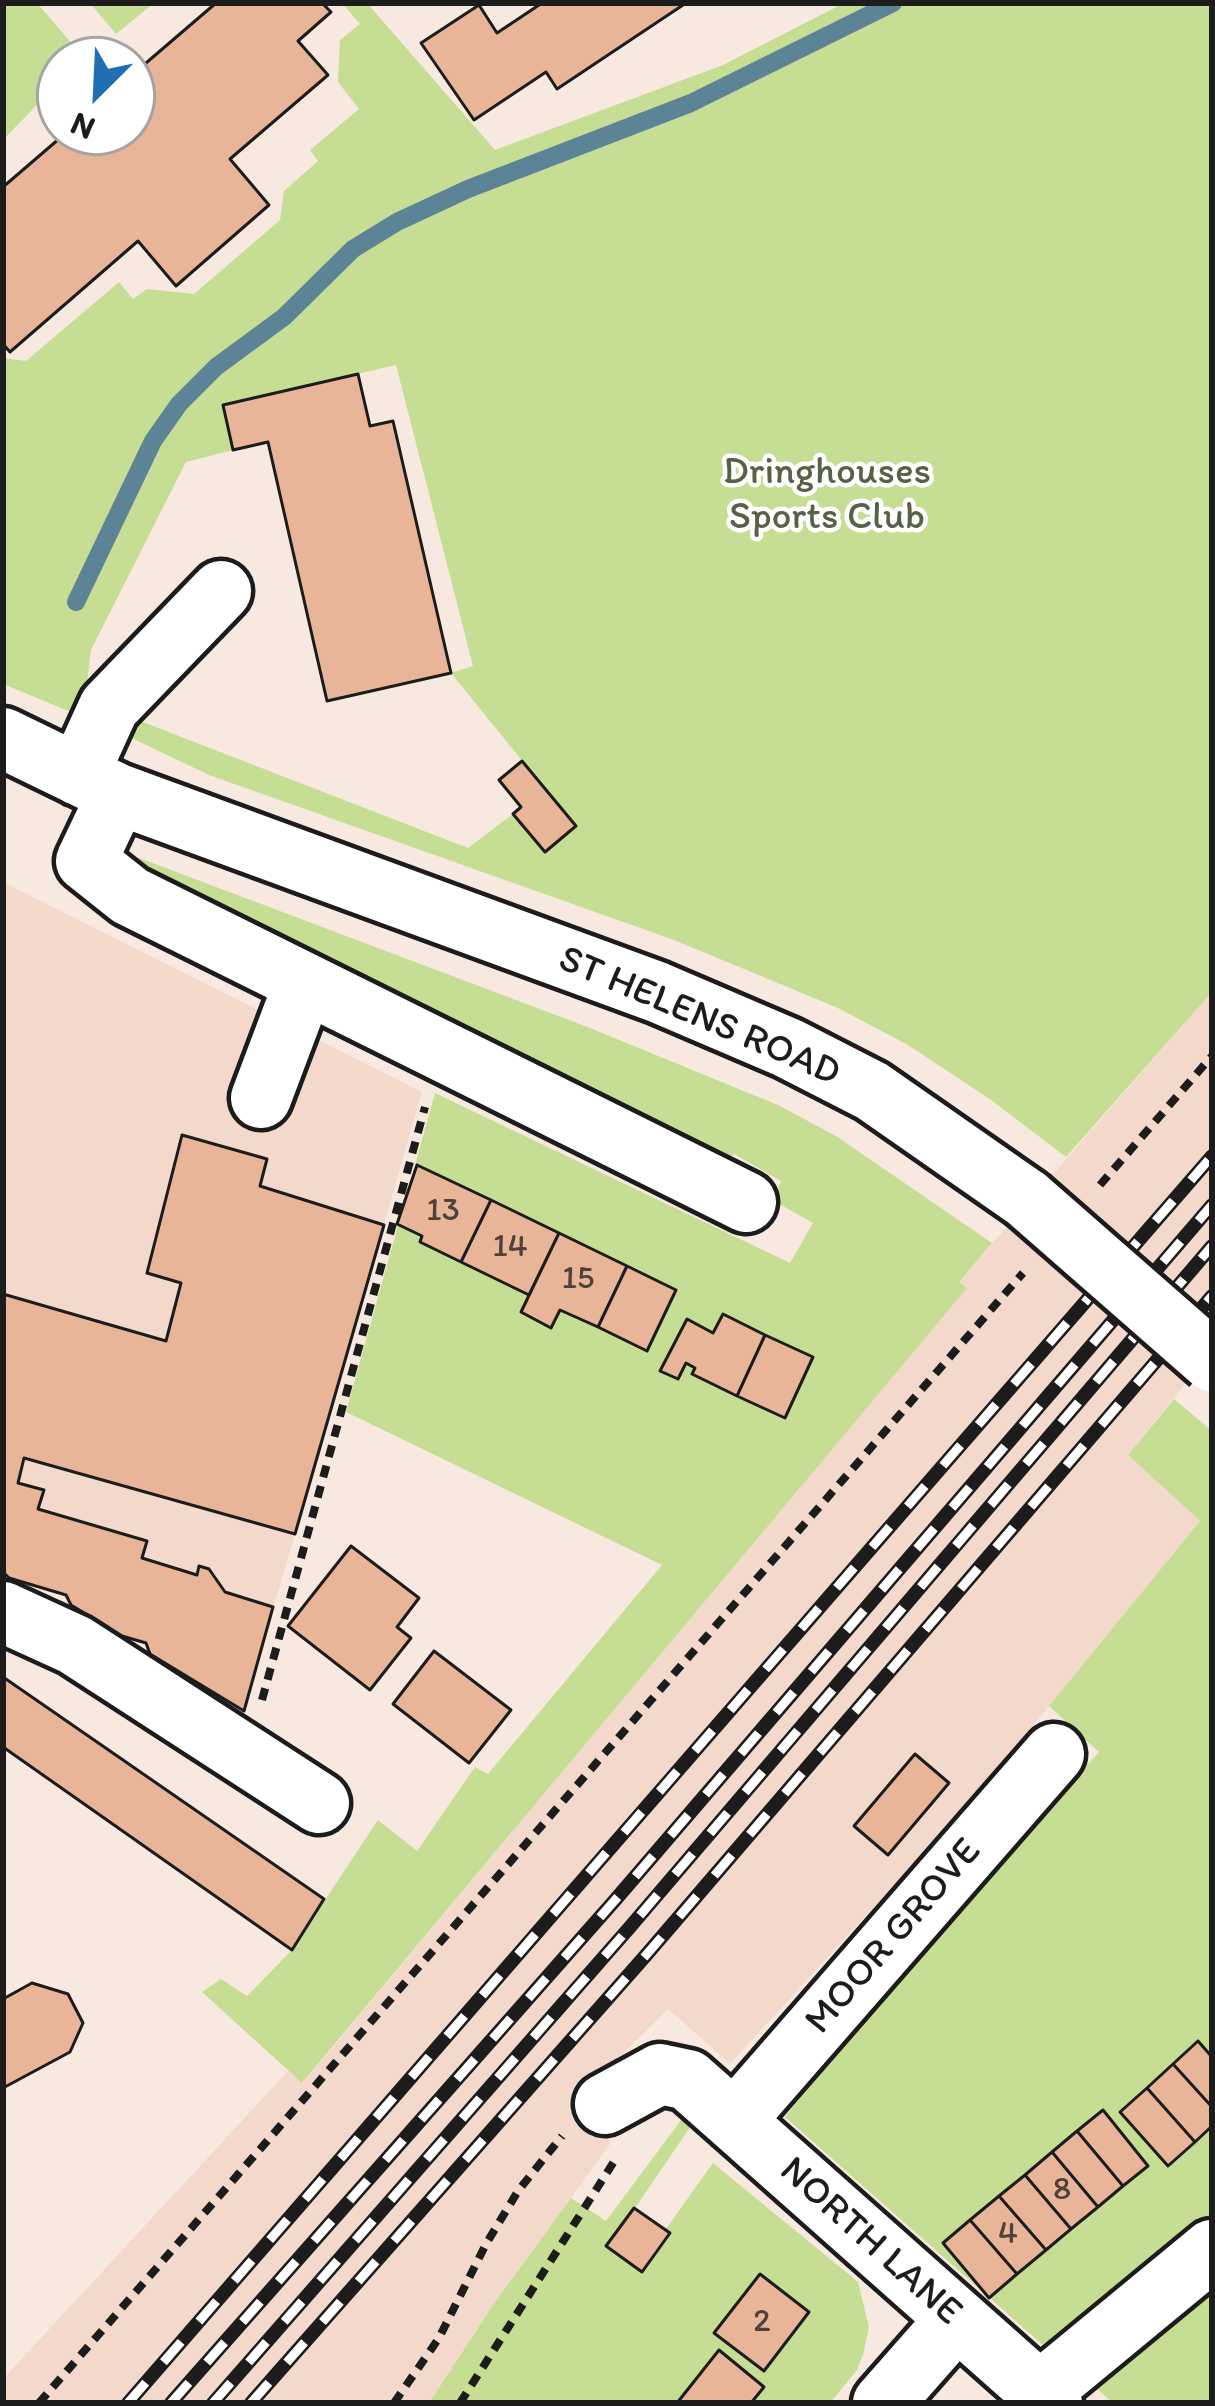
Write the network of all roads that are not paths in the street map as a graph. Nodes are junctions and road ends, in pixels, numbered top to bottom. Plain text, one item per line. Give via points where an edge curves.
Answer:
1 (221, 591) dead end
2 (3, 737) edge
3 (98, 784) junction
4 (304, 984) junction
5 (261, 1099) dead end
6 (746, 1202) dead end
7 (1212, 1361) edge
8 (3, 1612) edge
9 (1054, 1754) dead end
10 (319, 1804) dead end
11 (651, 2098) road end
12 (734, 2121) junction
13 (1212, 2250) edge
14 (956, 2320) junction
15 (1046, 2397) edge
16 (883, 2403) edge

1 - 3 street via 109,707
2 - 3 street, ST HELENS ROAD
3 - 4 street via 86,862 130,896
3 - 7 street, ST HELENS ROAD, bridge via 657,992 872,1091 1027,1199
4 - 5 street
4 - 6 street
8 - 10 street via 75,1646
9 - 12 street, MOOR GROVE
11 - 12 street, NORTH LANE
12 - 14 street, NORTH LANE
13 - 15 street
14 - 15 street, NORTH LANE
14 - 16 street

